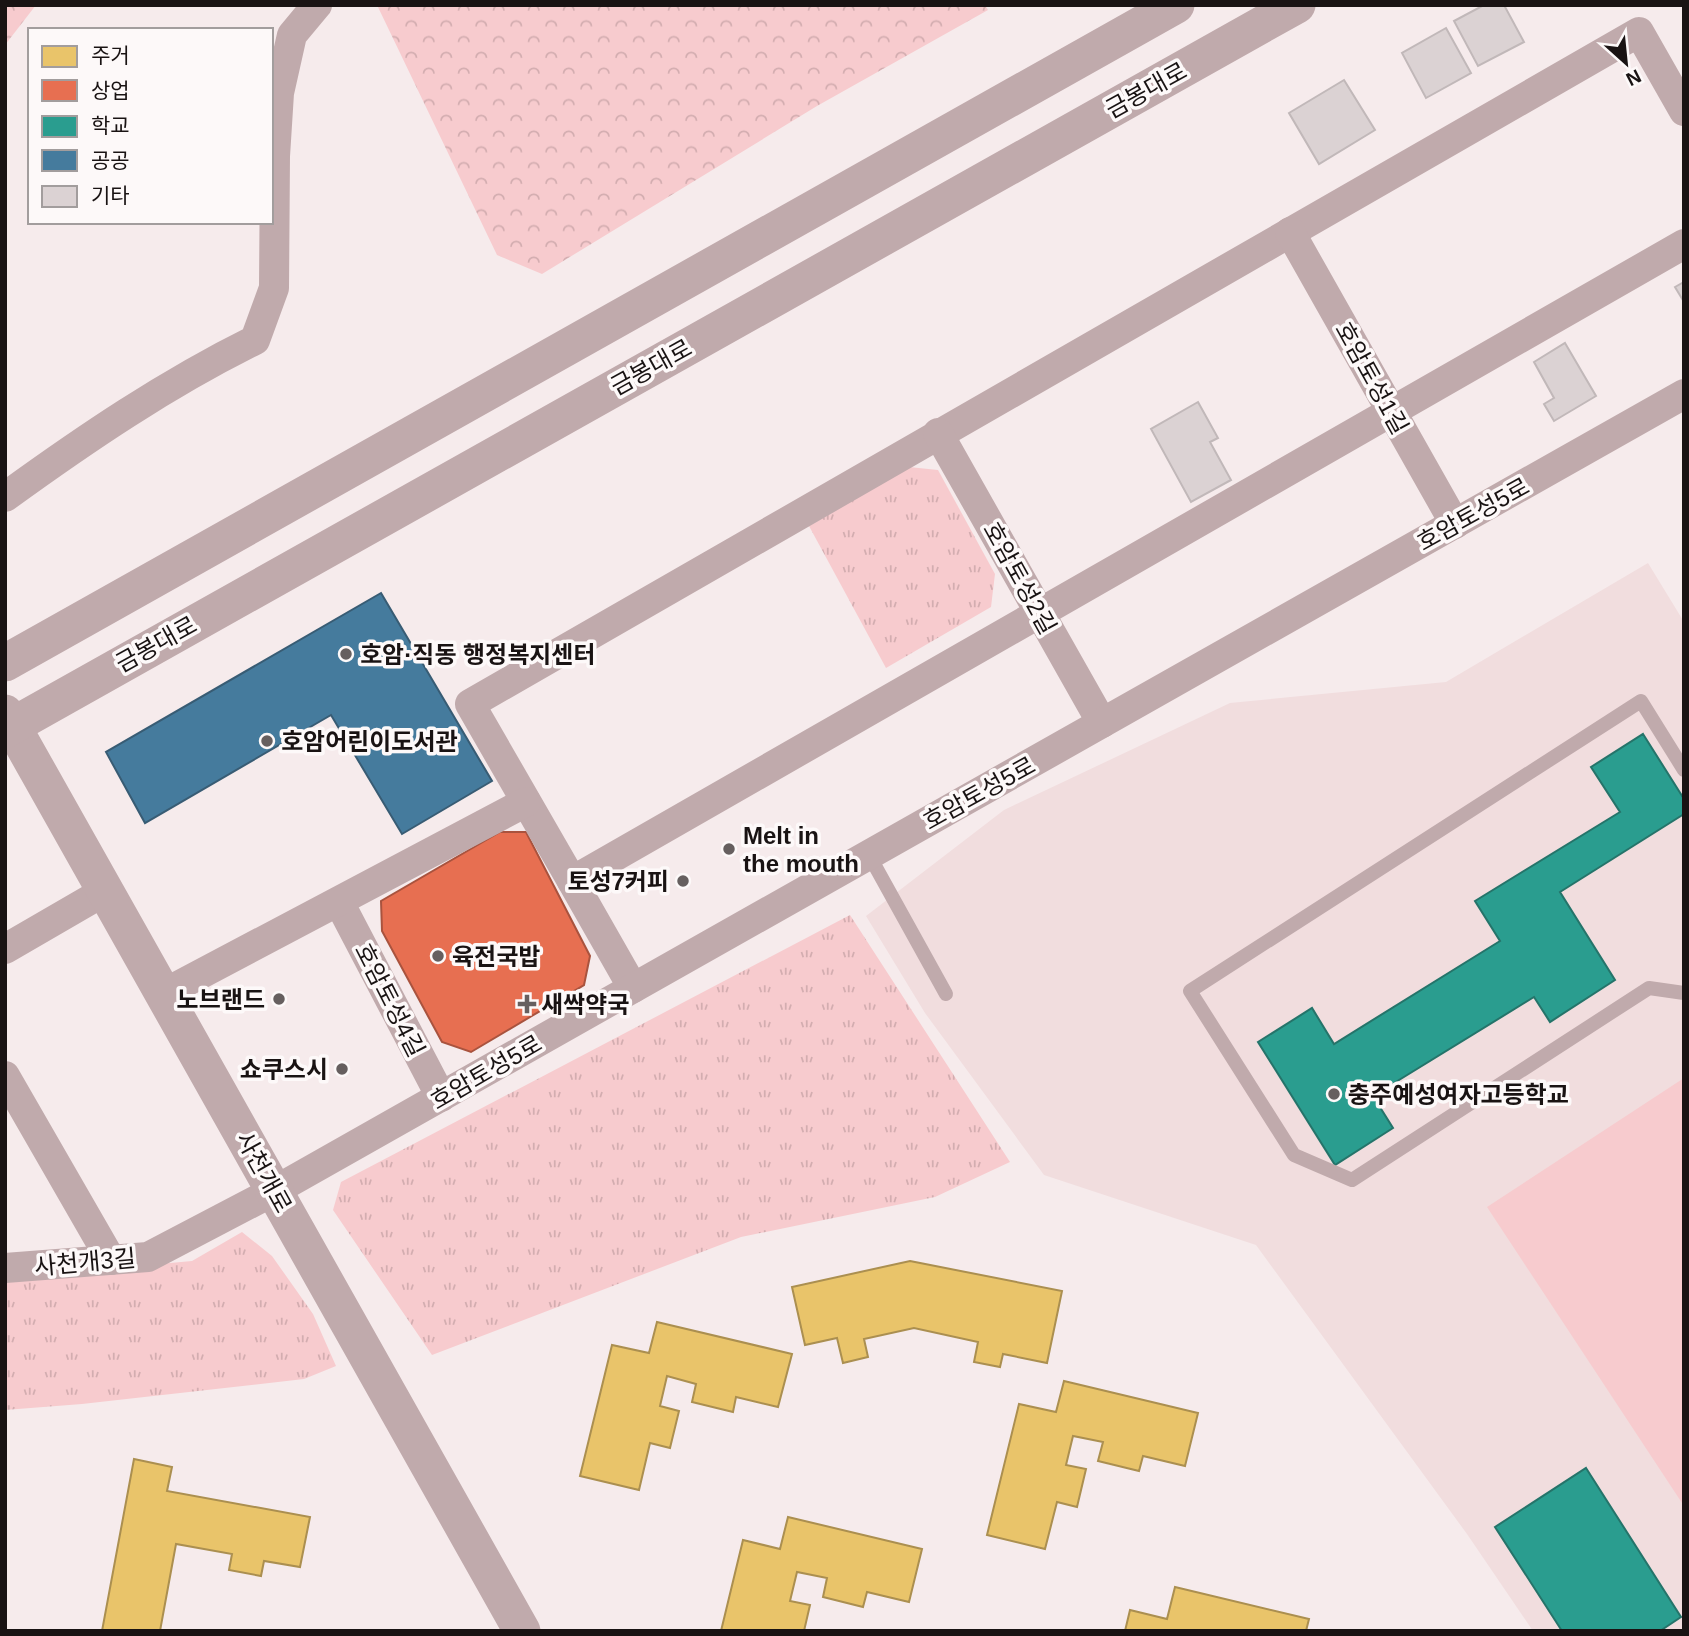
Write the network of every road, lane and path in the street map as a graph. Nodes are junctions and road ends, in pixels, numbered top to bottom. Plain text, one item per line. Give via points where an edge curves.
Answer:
1 (317, 5) edge
2 (1176, 5) edge
3 (1297, 5) edge
4 (1684, 111) edge
5 (1290, 232) junction
6 (1684, 244) edge
7 (1684, 394) edge
8 (1391, 412) junction
9 (938, 433) junction
10 (5, 497) edge
11 (1455, 524) junction
12 (1040, 613) junction
13 (5, 663) edge
14 (7, 723) edge
15 (1102, 723) junction
16 (1684, 770) edge
17 (526, 802) junction
18 (869, 855) junction
19 (572, 881) junction
20 (105, 891) junction
21 (339, 902) junction
22 (5, 949) edge
23 (633, 989) junction
24 (163, 993) junction
25 (1684, 993) edge
26 (946, 994) dead end
27 (5, 1076) edge
28 (440, 1097) junction
29 (274, 1191) junction
30 (111, 1260) junction
31 (5, 1268) edge
32 (522, 1631) edge

1 - 10 street via 292,35 279,93 274,288 255,340 198,368 90,435
2 - 13 street
3 - 14 street, 금봉대로
4 - 5 street via 1639,32
5 - 8 street, 호암토성1길
5 - 9 street
6 - 8 street
7 - 11 street, 호암토성5로
8 - 11 street, 호암토성1길
8 - 12 street
9 - 12 street, 호암토성2길
9 - 17 street via 470,704
11 - 15 street, 호암토성5로
12 - 15 street, 호암토성2길
12 - 19 street
14 - 20 street, 사천개로
15 - 18 street, 호암토성5로
16 - 25 lane via 1641,701 1190,990 1294,1155 1352,1180 1648,988
17 - 19 street
17 - 21 street
18 - 23 street, 호암토성5로
18 - 26 lane
19 - 23 street
20 - 22 street
20 - 24 street, 사천개로
21 - 24 street
21 - 28 street, 호암토성4길
23 - 28 street, 호암토성5로
24 - 29 street, 사천개로
27 - 30 street
28 - 29 street, 호암토성5로
29 - 30 street, 사천개3길 via 148,1257
29 - 32 street, 사천개로
30 - 31 street, 사천개3길

